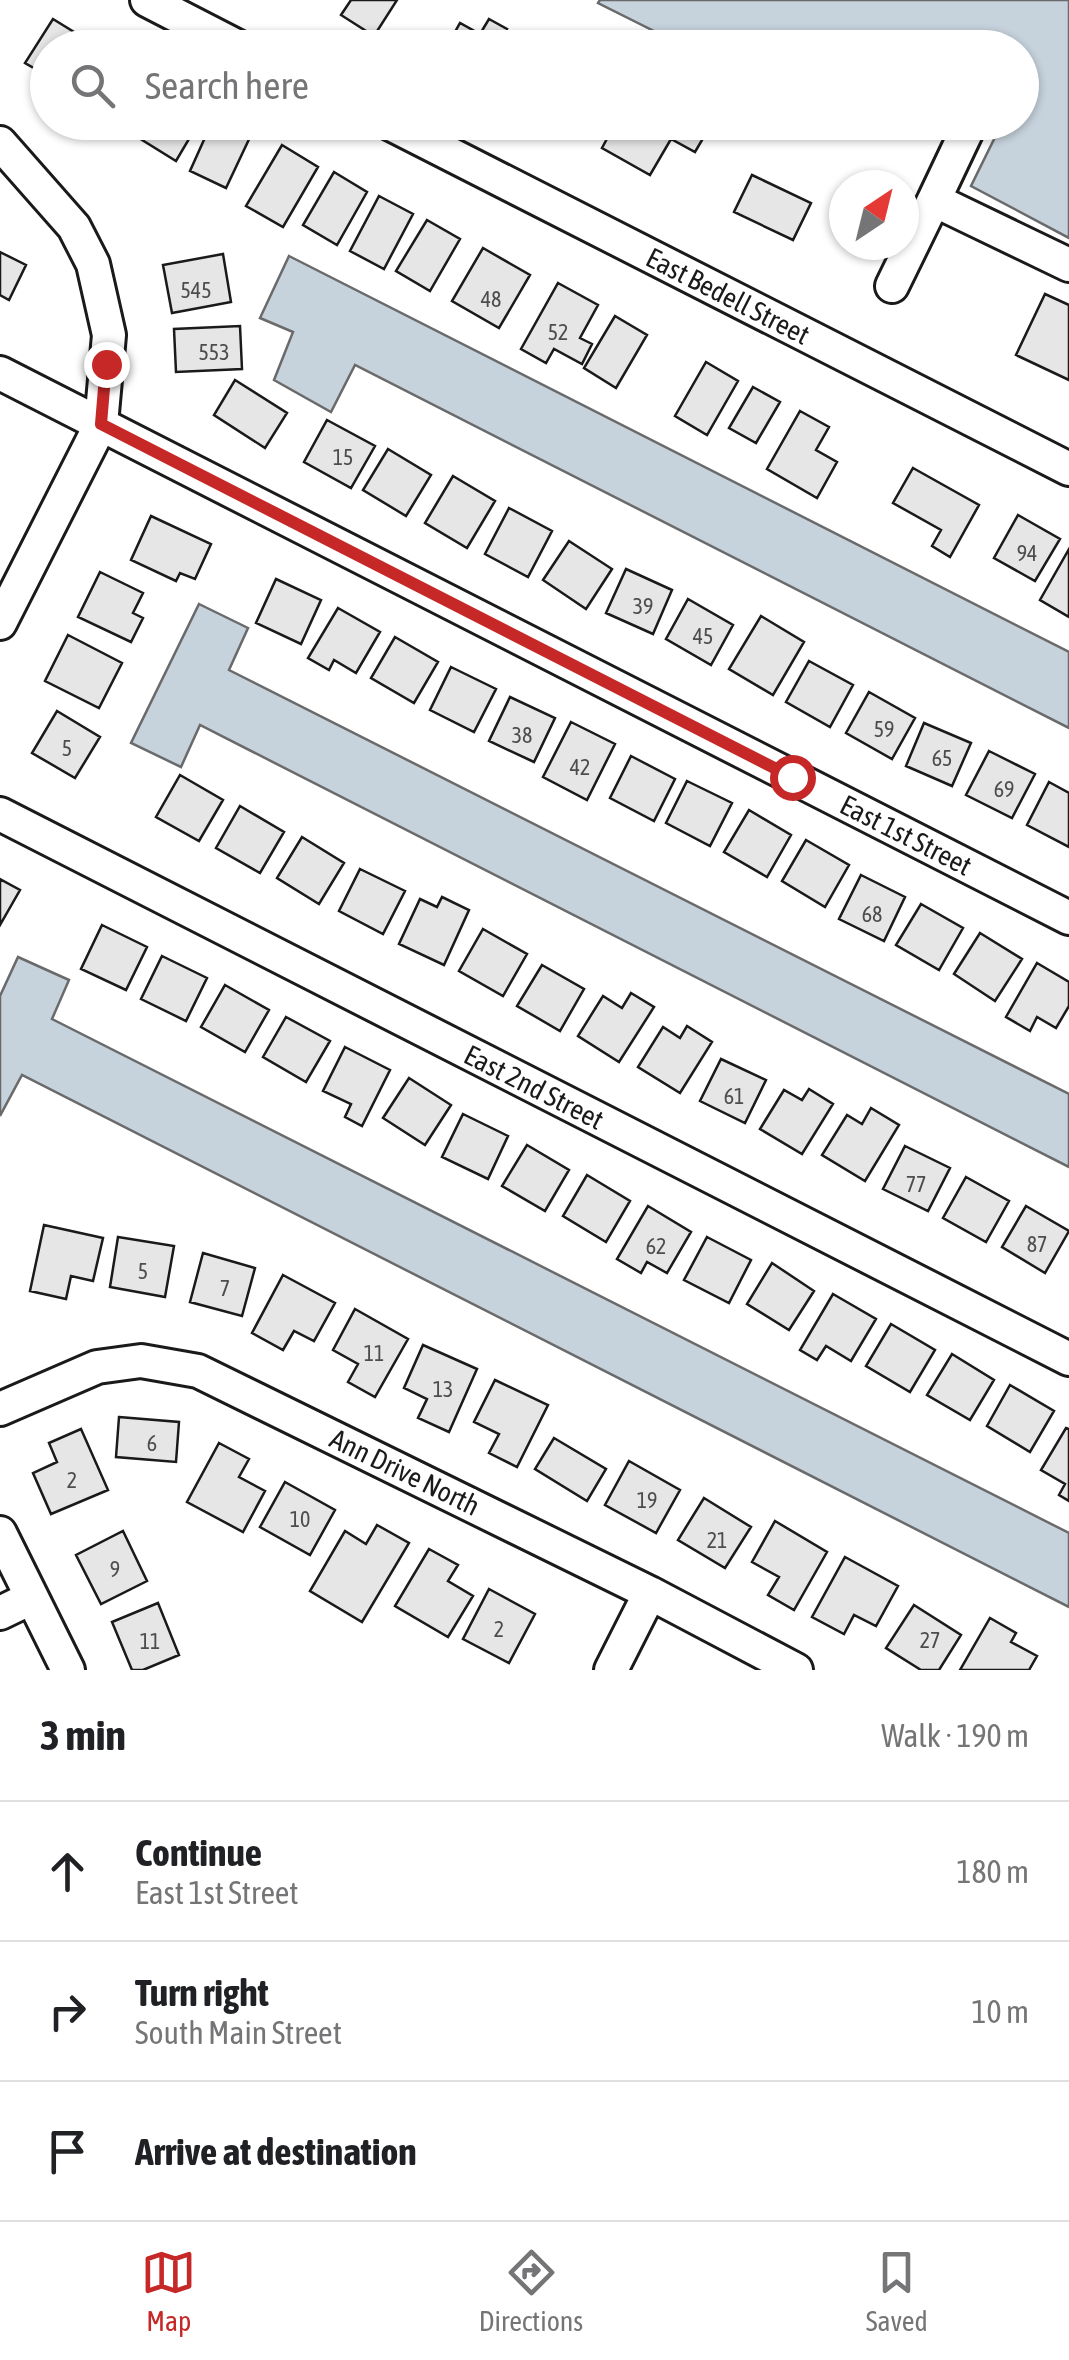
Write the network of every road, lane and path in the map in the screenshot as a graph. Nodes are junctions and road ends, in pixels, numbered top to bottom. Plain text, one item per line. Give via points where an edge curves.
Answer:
1 (147, 0) edge
2 (205, 30) edge
3 (423, 140) edge
4 (962, 140) edge
5 (0, 143) edge
6 (934, 200) junction
7 (1069, 265) edge
8 (892, 286) dead end
9 (0, 373) edge
10 (101, 424) junction
11 (1069, 469) edge
12 (0, 623) edge
13 (0, 814) edge
14 (1069, 918) edge
15 (1069, 1359) edge
16 (0, 1410) edge
17 (0, 1533) edge
18 (650, 1593) junction
19 (31, 1598) junction
20 (0, 1612) edge
21 (68, 1670) edge
22 (610, 1670) edge
23 (796, 1670) edge

1 - 2 street
3 - 11 street, East Bedell Street
4 - 6 street
5 - 10 street via 74,227 93,264 109,334
6 - 7 street
6 - 8 street
9 - 10 street, East 1st Street
10 - 12 street
10 - 14 street, East 1st Street
13 - 15 street, East 2nd Street
16 - 18 street, Ann Drive North via 96,1366 141,1361 198,1370
17 - 19 street
18 - 22 street
18 - 23 street, Ann Drive North
19 - 20 street
19 - 21 street

